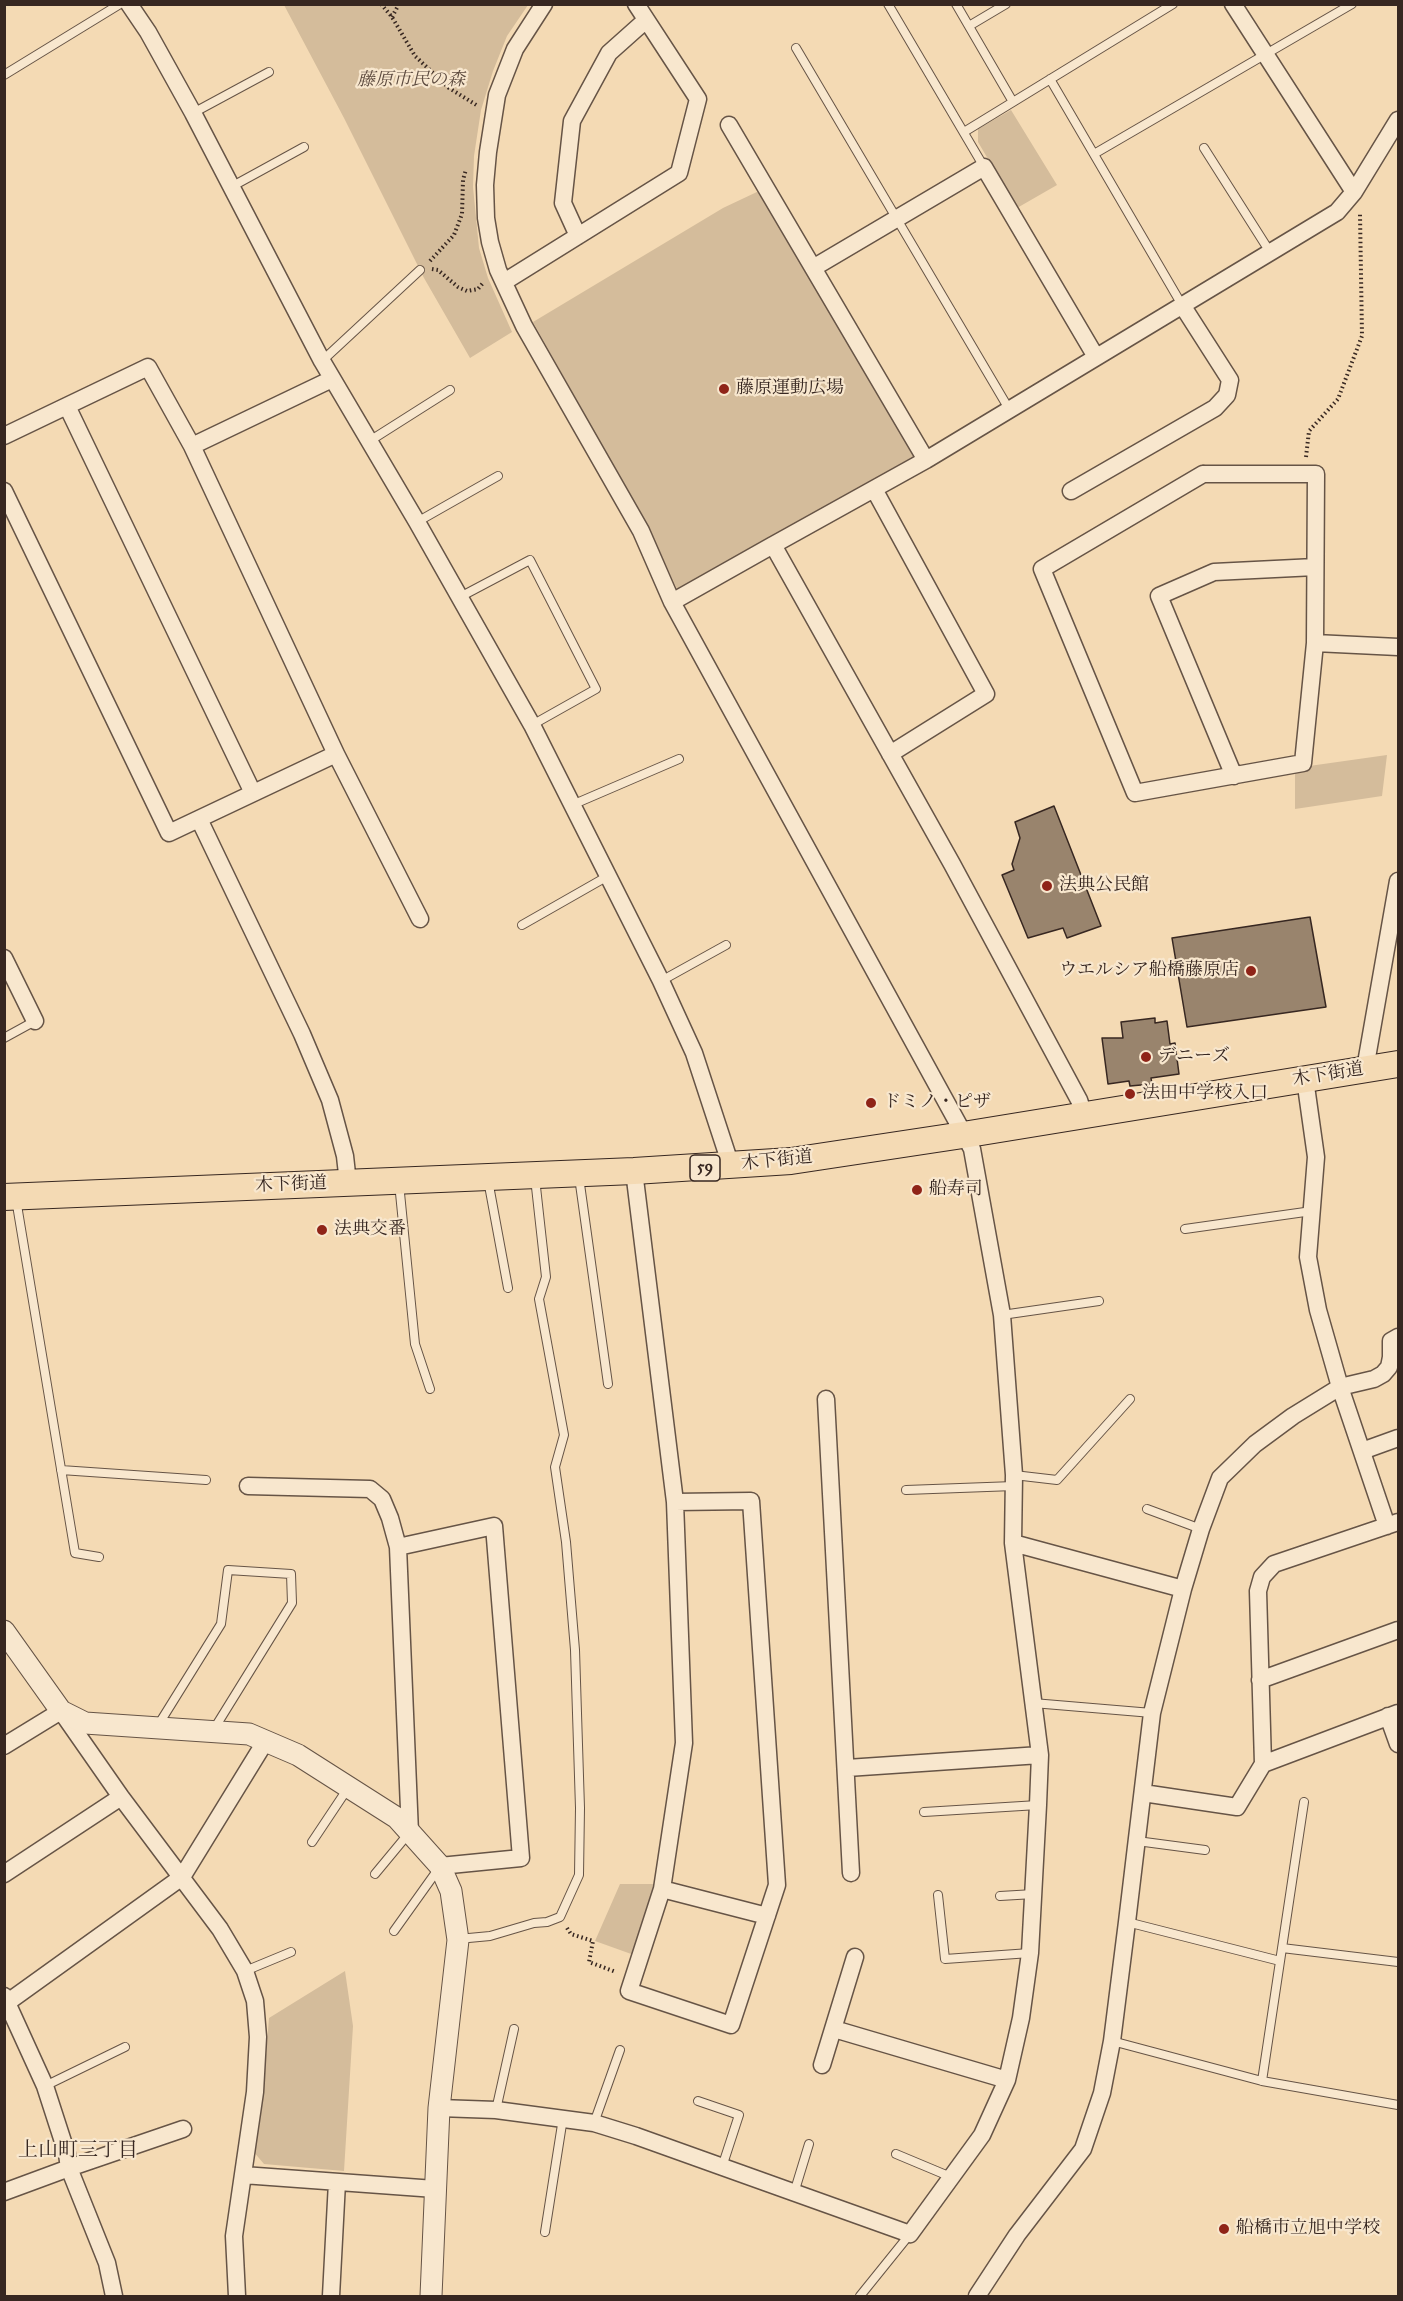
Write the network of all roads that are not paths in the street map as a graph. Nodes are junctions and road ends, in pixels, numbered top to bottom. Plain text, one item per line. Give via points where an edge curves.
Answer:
1 (544, 4) edge
2 (636, 4) edge
3 (888, 4) edge
4 (956, 4) edge
5 (1006, 4) edge
6 (1173, 4) edge
7 (1233, 4) edge
8 (1352, 4) edge
9 (128, 5) edge
10 (646, 20) junction
11 (969, 26) junction
12 (796, 48) dead end
13 (1266, 55) junction
14 (269, 72) dead end
15 (4, 75) edge
16 (1050, 79) junction
17 (1013, 102) junction
18 (193, 113) junction
19 (1398, 120) edge
20 (729, 125) dead end
21 (964, 132) junction
22 (304, 147) dead end
23 (1204, 148) dead end
24 (1094, 154) junction
25 (984, 168) junction
26 (231, 187) junction
27 (1357, 188) junction
28 (897, 219) junction
29 (578, 236) junction
30 (1270, 252) junction
31 (813, 268) junction
32 (420, 270) road end
33 (496, 280) junction
34 (1182, 305) junction
35 (1096, 357) junction
36 (322, 361) junction
37 (332, 379) junction
38 (450, 390) dead end
39 (67, 406) junction
40 (1009, 409) junction
41 (4, 436) edge
42 (368, 442) junction
43 (192, 446) junction
44 (926, 460) junction
45 (498, 476) dead end
46 (874, 489) junction
47 (4, 491) edge
48 (1071, 491) dead end
49 (417, 522) junction
50 (773, 545) junction
51 (1315, 567) junction
52 (460, 597) junction
53 (672, 602) junction
54 (1315, 643) junction
55 (1398, 647) edge
56 (532, 725) junction
57 (336, 754) junction
58 (890, 754) junction
59 (679, 759) dead end
60 (1234, 776) junction
61 (253, 793) junction
62 (572, 805) junction
63 (199, 819) junction
64 (608, 876) junction
65 (1398, 881) edge
66 (420, 919) dead end
67 (522, 925) dead end
68 (726, 945) dead end
69 (4, 958) edge
70 (661, 981) junction
71 (35, 1021) joint
72 (4, 1038) edge
73 (1398, 1064) edge
74 (1365, 1069) junction
75 (1305, 1079) junction
76 (1084, 1115) junction
77 (963, 1135) junction
78 (731, 1166) junction
79 (634, 1171) junction
80 (578, 1173) junction
81 (535, 1174) junction
82 (488, 1177) junction
83 (399, 1181) junction
84 (348, 1183) junction
85 (10, 1196) edge
86 (1312, 1211) junction
87 (1185, 1228) dead end
88 (508, 1288) dead end
89 (1099, 1301) dead end
90 (1002, 1315) junction
91 (1398, 1337) edge
92 (608, 1384) dead end
93 (1340, 1387) junction
94 (430, 1389) dead end
95 (826, 1399) dead end
96 (1131, 1399) dead end
97 (1398, 1438) edge
98 (1362, 1451) junction
99 (61, 1470) junction
100 (206, 1480) dead end
101 (1014, 1481) junction
102 (248, 1486) dead end
103 (906, 1490) dead end
104 (675, 1502) junction
105 (1147, 1509) dead end
106 (1393, 1524) edge
107 (1201, 1529) junction
108 (1013, 1543) junction
109 (398, 1547) junction
110 (99, 1557) dead end
111 (1183, 1589) junction
112 (1398, 1630) edge
113 (4, 1631) edge
114 (1260, 1680) junction
115 (1033, 1704) junction
116 (61, 1711) junction
117 (1152, 1713) junction
118 (1393, 1714) edge
119 (157, 1727) junction
120 (212, 1732) junction
121 (265, 1742) junction
122 (1398, 1744) edge
123 (4, 1746) edge
124 (1040, 1755) junction
125 (1263, 1764) junction
126 (847, 1768) junction
127 (348, 1788) junction
128 (1143, 1793) junction
129 (121, 1797) junction
130 (1304, 1802) dead end
131 (1038, 1805) junction
132 (924, 1812) dead end
133 (410, 1833) junction
134 (1137, 1840) junction
135 (312, 1842) dead end
136 (1205, 1850) dead end
137 (440, 1866) junction
138 (851, 1873) dead end
139 (4, 1874) edge
140 (375, 1874) dead end
141 (182, 1877) junction
142 (662, 1889) junction
143 (1034, 1894) junction
144 (938, 1895) dead end
145 (1000, 1896) dead end
146 (767, 1916) junction
147 (1127, 1922) junction
148 (394, 1931) dead end
149 (458, 1940) junction
150 (1282, 1948) junction
151 (291, 1952) dead end
152 (1030, 1953) junction
153 (855, 1957) dead end
154 (1280, 1960) junction
155 (1398, 1962) edge
156 (245, 1971) junction
157 (6, 1999) edge
158 (514, 2029) dead end
159 (834, 2029) junction
160 (1112, 2041) junction
161 (125, 2047) dead end
162 (620, 2050) dead end
163 (822, 2065) dead end
164 (1007, 2080) junction
165 (1262, 2080) junction
166 (45, 2085) junction
167 (698, 2101) dead end
168 (1398, 2104) edge
169 (439, 2108) junction
170 (496, 2110) junction
171 (563, 2118) junction
172 (594, 2123) junction
173 (183, 2129) dead end
174 (809, 2144) dead end
175 (896, 2154) dead end
176 (722, 2167) junction
177 (69, 2168) junction
178 (243, 2175) junction
179 (951, 2177) junction
180 (337, 2182) junction
181 (435, 2189) junction
182 (4, 2192) edge
183 (794, 2193) junction
184 (545, 2232) dead end
185 (910, 2234) junction
186 (114, 2296) edge
187 (237, 2296) edge
188 (331, 2296) edge
189 (431, 2296) edge
190 (860, 2296) edge
191 (977, 2296) edge

1 - 33 street via 508,62 491,124 486,218
2 - 10 street
3 - 21 lane
4 - 11 lane
5 - 11 lane
6 - 16 lane
7 - 13 street
8 - 13 lane
9 - 15 lane
9 - 18 street via 148,32
10 - 29 street via 609,53 572,121 563,203
10 - 29 street via 698,99 679,173
11 - 17 lane
12 - 28 lane
13 - 24 lane
13 - 27 street
14 - 18 lane
16 - 17 lane
16 - 24 lane
17 - 21 lane
18 - 26 street
19 - 27 street
20 - 31 street
21 - 25 lane
22 - 26 lane
23 - 30 lane
24 - 34 lane
25 - 28 street
25 - 35 street
26 - 36 street
27 - 30 street via 1337,212
28 - 31 street
28 - 40 lane
29 - 33 street
30 - 34 street
31 - 44 street
32 - 36 lane
33 - 53 street via 641,531
34 - 35 street
34 - 48 street via 1230,380 1227,395 1215,408
35 - 40 street
36 - 37 street
37 - 42 street
37 - 43 street
38 - 42 lane
39 - 41 street
39 - 43 street via 148,367
39 - 61 street
40 - 44 street
42 - 49 street
43 - 57 street
44 - 46 street
45 - 49 lane
46 - 50 street
46 - 58 street via 986,694
47 - 63 street via 169,833
49 - 52 street
50 - 53 street
50 - 58 street
51 - 54 street
51 - 60 street via 1214,572 1159,596
51 - 60 street via 1316,474 1203,474 1042,569 1136,793
52 - 56 street
52 - 56 lane via 530,560 596,689
53 - 77 street
54 - 55 street
54 - 60 street via 1303,763
56 - 62 street
57 - 61 street
57 - 66 street
58 - 76 street via 958,874
59 - 62 lane
61 - 63 street
62 - 64 street
63 - 84 street via 330,1100 345,1155
64 - 67 lane
64 - 70 street
65 - 74 street
68 - 70 lane
69 - 71 street
70 - 78 street via 694,1053
71 - 72 lane
73 - 74 main road, 木下街道 / 59
74 - 75 main road, 木下街道 / 59
75 - 76 main road, 木下街道 / 59
75 - 86 street via 1316,1157
76 - 77 main road, 木下街道 / 59
77 - 78 main road, 木下街道 / 59
77 - 90 street via 972,1149
78 - 79 main road, 木下街道 / 59
79 - 80 main road, 木下街道 / 59
79 - 104 street
80 - 81 main road, 木下街道 / 59
80 - 92 lane
81 - 82 main road, 木下街道 / 59
81 - 149 lane via 546,1277 539,1299 564,1435 555,1467 567,1542 575,1650 579,1875 560,1917 490,1936
82 - 83 main road, 木下街道 / 59
82 - 88 lane
83 - 84 main road, 木下街道 / 59
83 - 94 lane via 415,1344
84 - 85 main road, 木下街道 / 59
85 - 99 lane
86 - 87 lane
86 - 93 street via 1308,1257
89 - 90 lane
90 - 101 street
91 - 93 street via 1391,1341 1389,1367 1383,1374 1374,1380
93 - 98 street
93 - 107 street via 1255,1444 1220,1478
95 - 126 street
96 - 101 lane via 1057,1480
97 - 98 street
98 - 106 street
99 - 100 lane
99 - 110 lane via 75,1553
101 - 103 lane
101 - 108 street
102 - 109 street via 370,1490 382,1499
104 - 142 street via 684,1743
104 - 146 street via 751,1501 777,1885
105 - 107 lane
106 - 114 street via 1274,1564 1262,1577 1258,1591
107 - 111 street
108 - 111 street
108 - 115 street
109 - 133 street
109 - 137 street via 494,1526 521,1858
111 - 117 street
112 - 114 street
113 - 116 street
114 - 125 street
115 - 117 lane
115 - 124 street
116 - 119 street via 85,1723
116 - 123 street
116 - 129 street
117 - 128 street
118 - 122 street
118 - 125 street
119 - 120 street
119 - 120 lane via 221,1624 228,1570 291,1574 292,1603
120 - 121 street via 249,1734
121 - 127 street via 298,1755
121 - 141 street
124 - 126 street
124 - 131 street
125 - 128 street via 1237,1807
126 - 138 street
127 - 133 street via 397,1818
127 - 135 lane
128 - 134 street
129 - 139 street
129 - 141 street
130 - 150 lane
131 - 132 lane
131 - 143 street
133 - 137 street
133 - 140 lane
134 - 136 lane
134 - 147 street
137 - 148 lane
137 - 149 street via 451,1891
141 - 156 street
141 - 157 street
142 - 146 street
142 - 146 street via 629,1991 731,2025
143 - 145 lane
143 - 152 street
144 - 152 lane via 945,1959
147 - 154 lane
147 - 160 street
149 - 169 street
150 - 154 lane
150 - 155 lane
151 - 156 lane
152 - 164 street
153 - 159 street
154 - 165 lane
156 - 178 street via 255,2001 258,2037
157 - 166 street
158 - 170 lane
159 - 163 street
159 - 164 street
160 - 165 lane
160 - 191 street via 1102,2093 1083,2149 1017,2235
161 - 166 lane
162 - 172 lane
164 - 179 street via 982,2135
165 - 168 lane
166 - 177 street
167 - 176 lane via 739,2115
169 - 170 street
169 - 181 street
170 - 171 street
171 - 172 street
171 - 184 lane
172 - 176 street
173 - 177 street
174 - 183 lane
175 - 179 lane
176 - 183 street
177 - 182 street
177 - 186 street via 107,2263
178 - 180 street
178 - 187 street via 234,2236
179 - 185 street
180 - 181 street
180 - 188 street
181 - 189 street
183 - 185 street
185 - 190 lane

